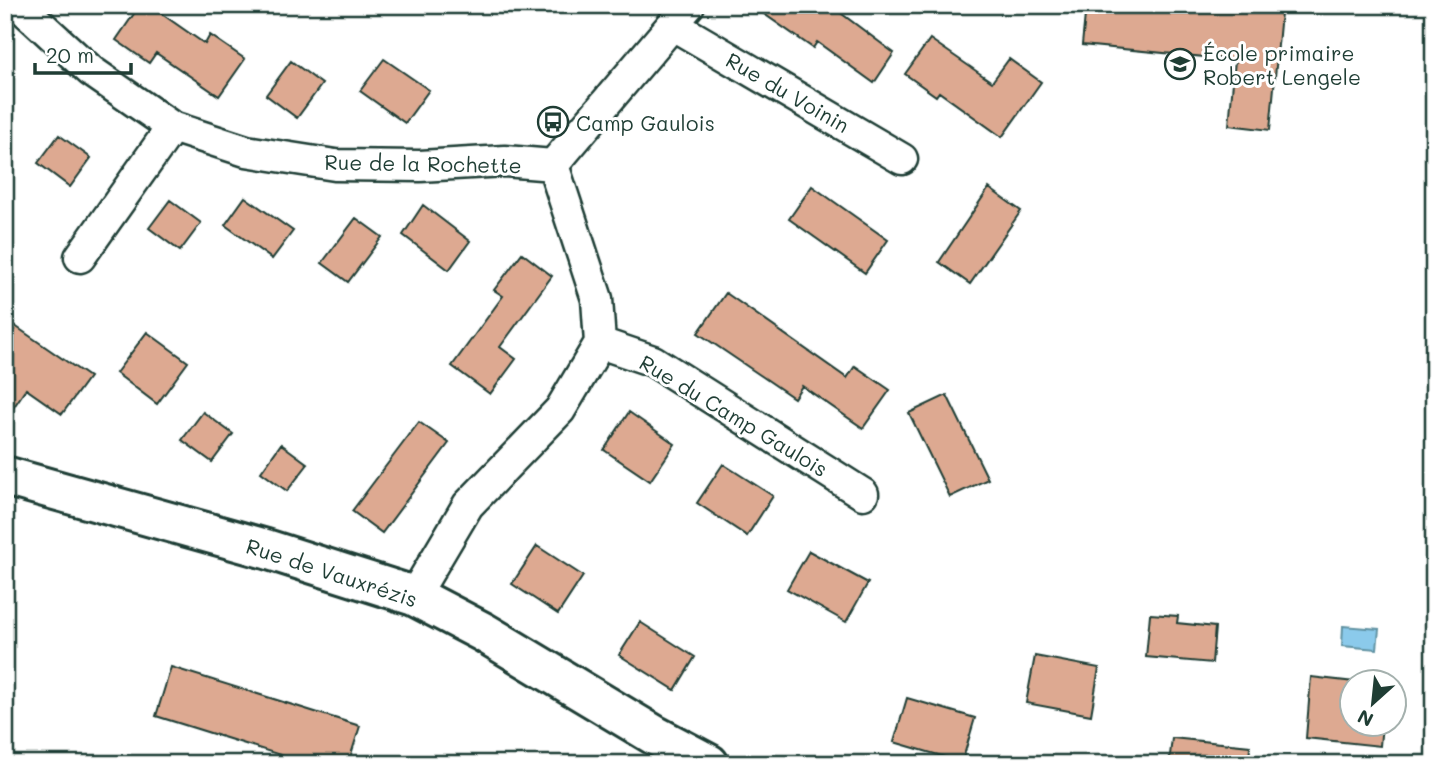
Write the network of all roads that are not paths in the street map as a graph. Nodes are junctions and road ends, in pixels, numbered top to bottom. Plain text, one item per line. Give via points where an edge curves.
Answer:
1 (19, 5) edge
2 (681, 15) edge
3 (172, 127) junction
4 (902, 159) dead end
5 (553, 165) junction
6 (80, 257) dead end
7 (600, 343) junction
8 (5, 476) edge
9 (863, 494) dead end
10 (414, 596) junction
11 (709, 764) edge

1 - 3 street, Rue de la Rochette via 91,71
2 - 4 street, Rue du Voinin
2 - 5 street
3 - 5 street, Rue de la Rochette via 246,151 335,165
3 - 6 street
5 - 7 street via 597,299
7 - 9 street, Rue du Camp Gaulois via 653,361
7 - 10 street via 560,410 468,505
8 - 10 street, Rue de Vauxrézis via 267,549
10 - 11 street, Rue de Vauxrézis

